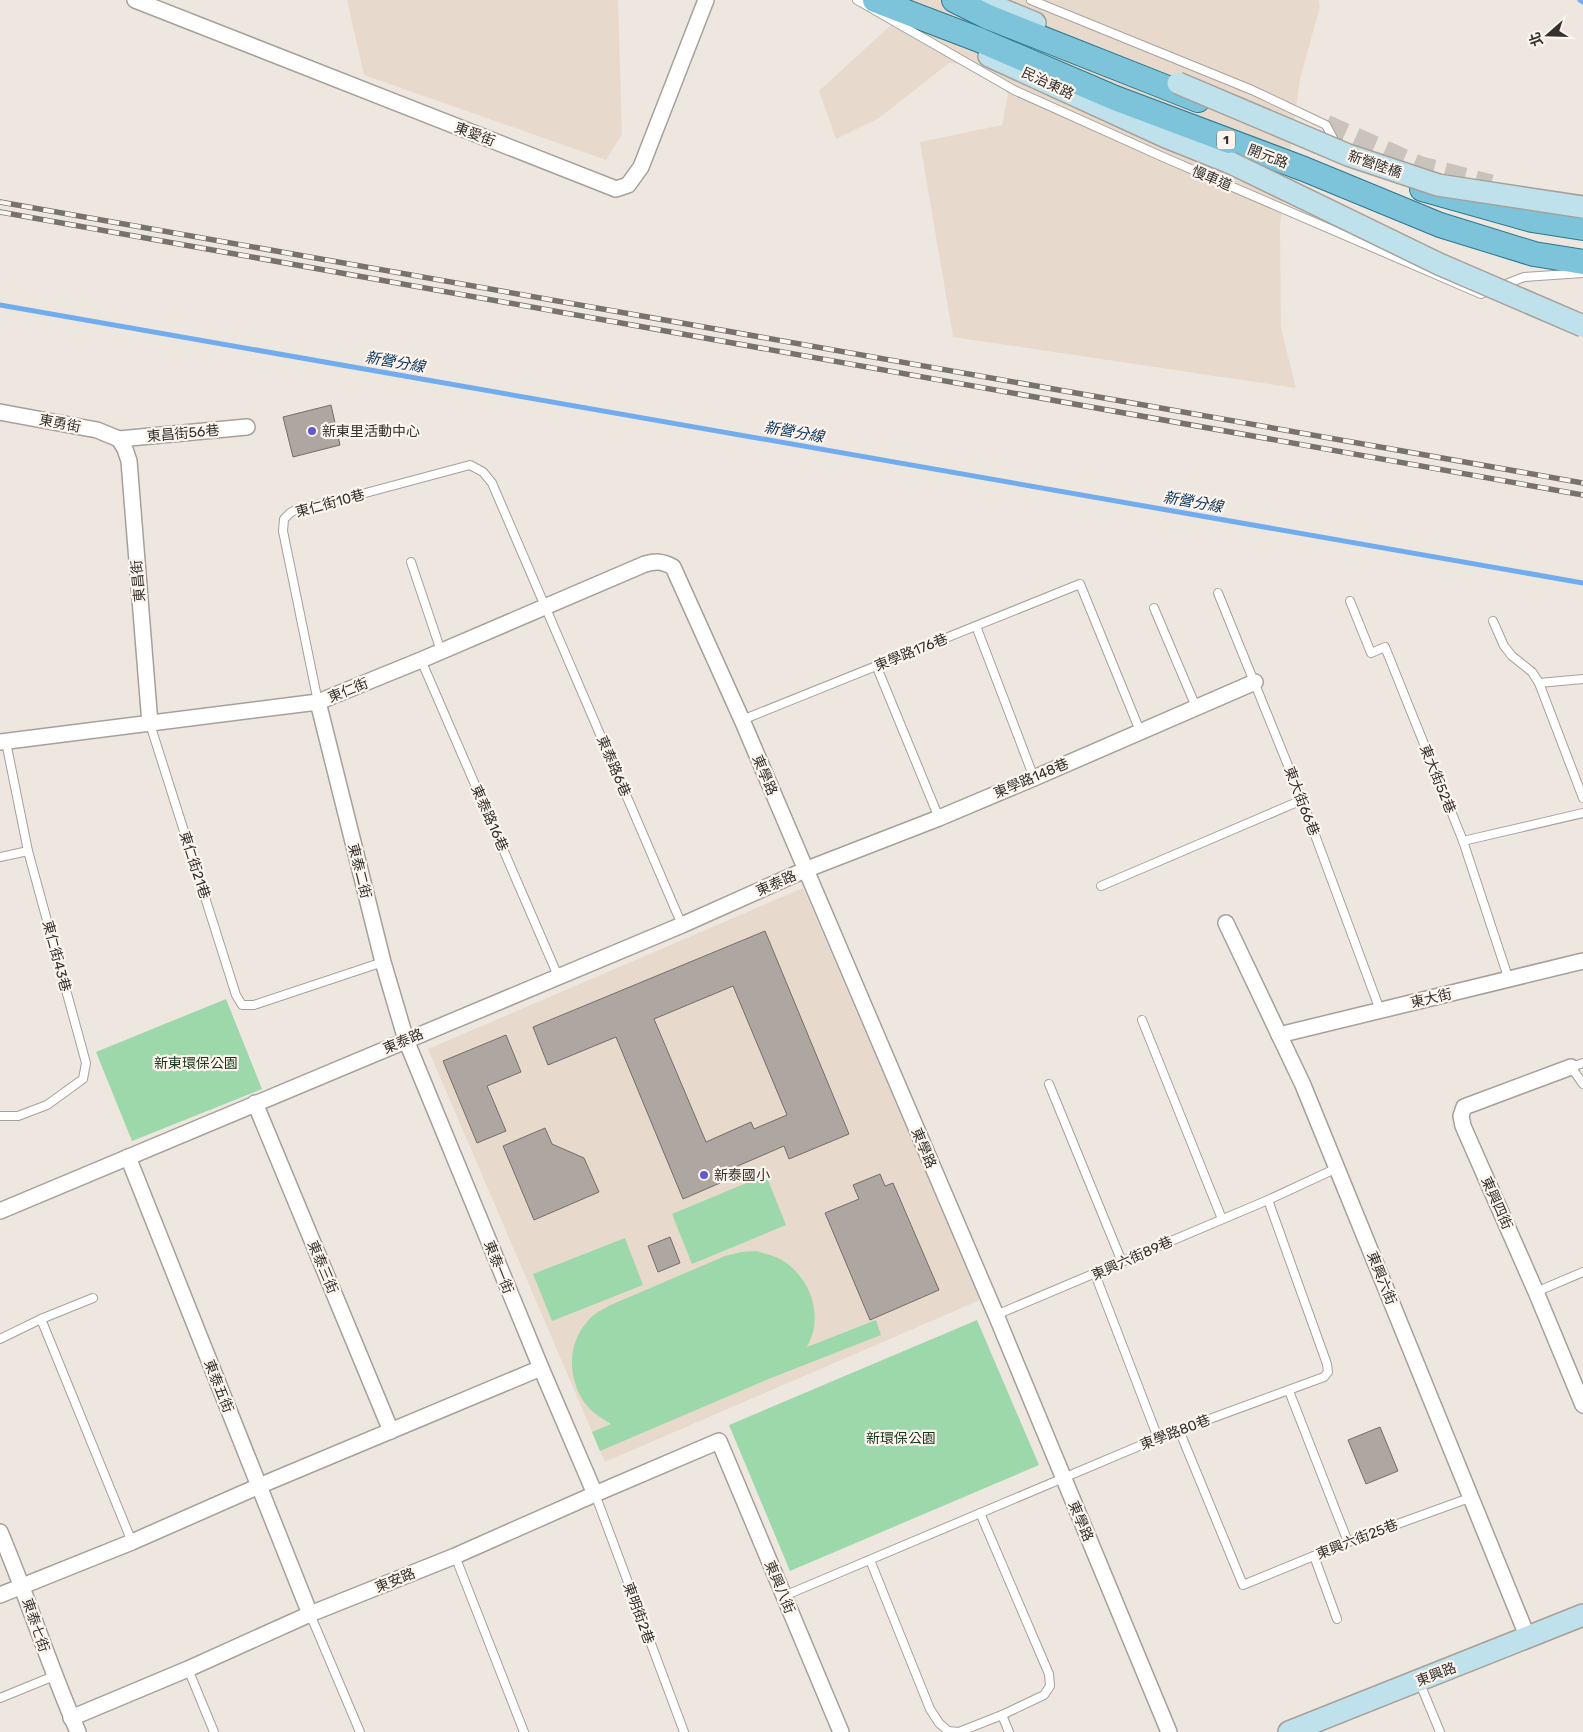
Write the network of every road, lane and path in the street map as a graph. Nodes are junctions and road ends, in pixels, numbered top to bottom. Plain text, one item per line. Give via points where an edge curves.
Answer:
1 (135, 0) edge
2 (706, 0) edge
3 (857, 0) edge
4 (866, 0) edge
5 (875, 0) edge
6 (954, 0) edge
7 (979, 0) edge
8 (1031, 0) edge
9 (1424, 190) junction
10 (1583, 207) edge
11 (1583, 228) edge
12 (1583, 262) edge
13 (1583, 273) edge
14 (1481, 294) junction
15 (1523, 296) dead end
16 (1583, 326) edge
17 (0, 412) edge
18 (247, 427) dead end
19 (119, 439) junction
20 (470, 465) joint
21 (411, 562) dead end
22 (673, 567) joint
23 (1218, 593) dead end
24 (1350, 600) dead end
25 (545, 607) junction
26 (1154, 608) dead end
27 (1493, 621) dead end
28 (976, 626) junction
29 (441, 651) junction
30 (421, 660) junction
31 (876, 665) junction
32 (1583, 679) edge
33 (1256, 682) junction
34 (1539, 683) junction
35 (318, 702) junction
36 (1196, 707) junction
37 (742, 720) junction
38 (150, 724) junction
39 (1140, 731) junction
40 (3, 742) edge
41 (1034, 778) junction
42 (1583, 798) edge
43 (1302, 800) junction
44 (1583, 813) edge
45 (939, 818) junction
46 (1463, 840) junction
47 (28, 851) junction
48 (0, 857) edge
49 (805, 870) junction
50 (1101, 886) dead end
51 (1226, 923) dead end
52 (682, 925) junction
53 (383, 962) junction
54 (1583, 962) edge
55 (558, 976) junction
56 (1509, 980) junction
57 (1380, 1010) junction
58 (1142, 1020) dead end
59 (1279, 1035) junction
60 (406, 1040) junction
61 (1577, 1065) edge
62 (1049, 1084) dead end
63 (1583, 1084) edge
64 (255, 1103) junction
65 (0, 1116) edge
66 (128, 1157) junction
67 (1337, 1168) junction
68 (1268, 1200) junction
69 (0, 1211) edge
70 (1222, 1218) junction
71 (1122, 1262) junction
72 (1583, 1272) edge
73 (1095, 1274) junction
74 (1536, 1292) junction
75 (93, 1298) dead end
76 (996, 1315) junction
77 (41, 1319) junction
78 (0, 1339) edge
79 (541, 1368) junction
80 (1289, 1391) junction
81 (1583, 1405) edge
82 (1179, 1430) junction
83 (391, 1431) junction
84 (1158, 1438) junction
85 (719, 1442) joint
86 (1063, 1477) junction
87 (259, 1486) junction
88 (595, 1494) junction
89 (1472, 1497) junction
90 (980, 1514) junction
91 (0, 1532) edge
92 (132, 1542) junction
93 (1348, 1542) junction
94 (455, 1556) junction
95 (1314, 1556) junction
96 (870, 1560) junction
97 (22, 1585) junction
98 (0, 1595) edge
99 (784, 1596) junction
100 (310, 1614) junction
101 (1583, 1615) edge
102 (1336, 1619) dead end
103 (1528, 1638) junction
104 (188, 1669) junction
105 (54, 1676) junction
106 (1418, 1681) junction
107 (0, 1698) edge
108 (1002, 1715) junction
109 (71, 1718) junction
110 (1299, 1730) edge
111 (78, 1732) edge
112 (214, 1732) edge
113 (360, 1732) edge
114 (524, 1732) edge
115 (684, 1732) edge
116 (842, 1732) edge
117 (1009, 1732) edge
118 (1169, 1732) edge
119 (1440, 1732) edge

1 - 2 street, 東愛街 via 616,189 628,185 641,168
3 - 14 lane, 慢車道 via 1014,90
4 - 16 street, 民治東路, bridge via 1166,137 1231,162 1439,264
5 - 12 main road, 開元路 / 1 via 1440,225 1534,254
6 - 9 main road, 開元路 / 1 via 988,17
7 - 10 street, 新營陸橋, bridge via 1348,155 1438,185
8 - 9 lane via 1252,90 1326,125 1335,142
9 - 11 main road, 開元路 / 1 via 1532,220
13 - 14 lane via 1524,277
14 - 15 street
17 - 19 street, 東勇街 via 97,430
18 - 19 street, 東昌街56巷
19 - 38 street, 東昌街 via 129,461
20 - 25 lane, 東泰路6巷 via 483,472 492,483
20 - 35 lane, 東仁街10巷 via 297,509 284,519 283,531
21 - 29 lane
22 - 25 street, 東仁街 via 656,561 645,564
22 - 37 street, 東學路
23 - 33 lane, 東大街66巷
24 - 46 lane, 東大街52巷 via 1371,653 1385,647
25 - 29 street, 東仁街
25 - 52 lane, 東泰路6巷
26 - 36 lane
27 - 34 lane via 1504,646
28 - 31 lane, 東學路176巷
28 - 39 lane, 東學路176巷 via 1080,584
28 - 41 lane
29 - 30 street, 東仁街
30 - 35 street, 東仁街
30 - 55 lane, 東泰路16巷
31 - 37 lane, 東學路176巷
31 - 45 lane
32 - 34 lane
33 - 36 street, 東學路148巷
33 - 43 lane, 東大街66巷
34 - 42 lane
35 - 38 street, 東仁街
35 - 53 street, 東泰二街
36 - 39 street, 東學路148巷
37 - 49 street, 東學路
38 - 40 street, 東仁街
38 - 53 lane, 東仁街21巷 via 236,995 242,1005 254,1006
39 - 41 street, 東學路148巷
40 - 47 lane, 東仁街43巷
41 - 45 street, 東學路148巷
43 - 50 lane
43 - 57 lane, 東大街66巷
44 - 46 lane
45 - 49 street, 東學路148巷
46 - 56 lane, 東大街52巷
47 - 48 lane
47 - 65 lane, 東仁街43巷 via 86,1063 83,1079 47,1104 18,1116
49 - 52 street, 東泰路
49 - 76 street, 東學路
51 - 59 street, 東興六街
52 - 55 street, 東泰路
53 - 60 street, 東泰二街
54 - 56 street, 東大街
55 - 60 street, 東泰路
56 - 57 street, 東大街
57 - 59 street, 東大街
58 - 70 lane
59 - 67 street, 東興六街
60 - 64 street, 東泰路
60 - 79 street, 東泰一街
61 - 63 lane
61 - 74 street, 東興四街 via 1464,1107 1461,1116
62 - 71 lane
64 - 66 street, 東泰路
64 - 83 street, 東泰三街
66 - 69 street, 東泰路
66 - 87 street, 東泰五街
67 - 68 lane, 東興六街89巷
67 - 89 street, 東興六街
68 - 70 lane, 東興六街89巷
68 - 80 lane via 1328,1364 1324,1377
70 - 71 lane, 東興六街89巷
71 - 73 lane, 東興六街89巷
72 - 74 lane
73 - 76 lane, 東興六街89巷
73 - 84 lane
74 - 81 street, 東興四街
75 - 77 lane
76 - 86 street, 東學路
77 - 78 lane
77 - 92 lane
79 - 83 street
79 - 88 street, 東泰一街
80 - 82 lane, 東學路80巷
80 - 93 lane
82 - 84 lane, 東學路80巷
82 - 95 lane, 東興六街25巷 via 1243,1585
83 - 87 street
84 - 86 lane, 東學路80巷
85 - 88 street, 東安路
85 - 99 street, 東興八街
86 - 90 lane, 東學路80巷
86 - 118 street, 東學路
87 - 92 street
87 - 100 street, 東泰五街
88 - 94 street, 東安路
88 - 115 lane, 東明街2巷
89 - 93 lane, 東興六街25巷
89 - 103 street, 東興六街
90 - 96 lane, 東學路80巷
90 - 108 lane via 1049,1674 1050,1686 1044,1695
91 - 97 street, 東泰七街
92 - 97 street
93 - 95 lane, 東興六街25巷
94 - 100 street, 東安路
94 - 114 lane
95 - 102 lane
96 - 99 lane, 東學路80巷
96 - 108 lane via 930,1709 939,1723 948,1731 959,1732
97 - 98 street
97 - 105 street, 東泰七街
99 - 116 street, 東興八街
100 - 104 street, 東安路
100 - 113 lane
101 - 103 street, 東興路
103 - 106 street, 東興路
104 - 109 street, 東安路
104 - 112 lane
105 - 107 lane
105 - 109 street, 東泰七街
106 - 110 street, 東興路
106 - 119 lane
108 - 117 lane
109 - 111 street, 東泰七街

